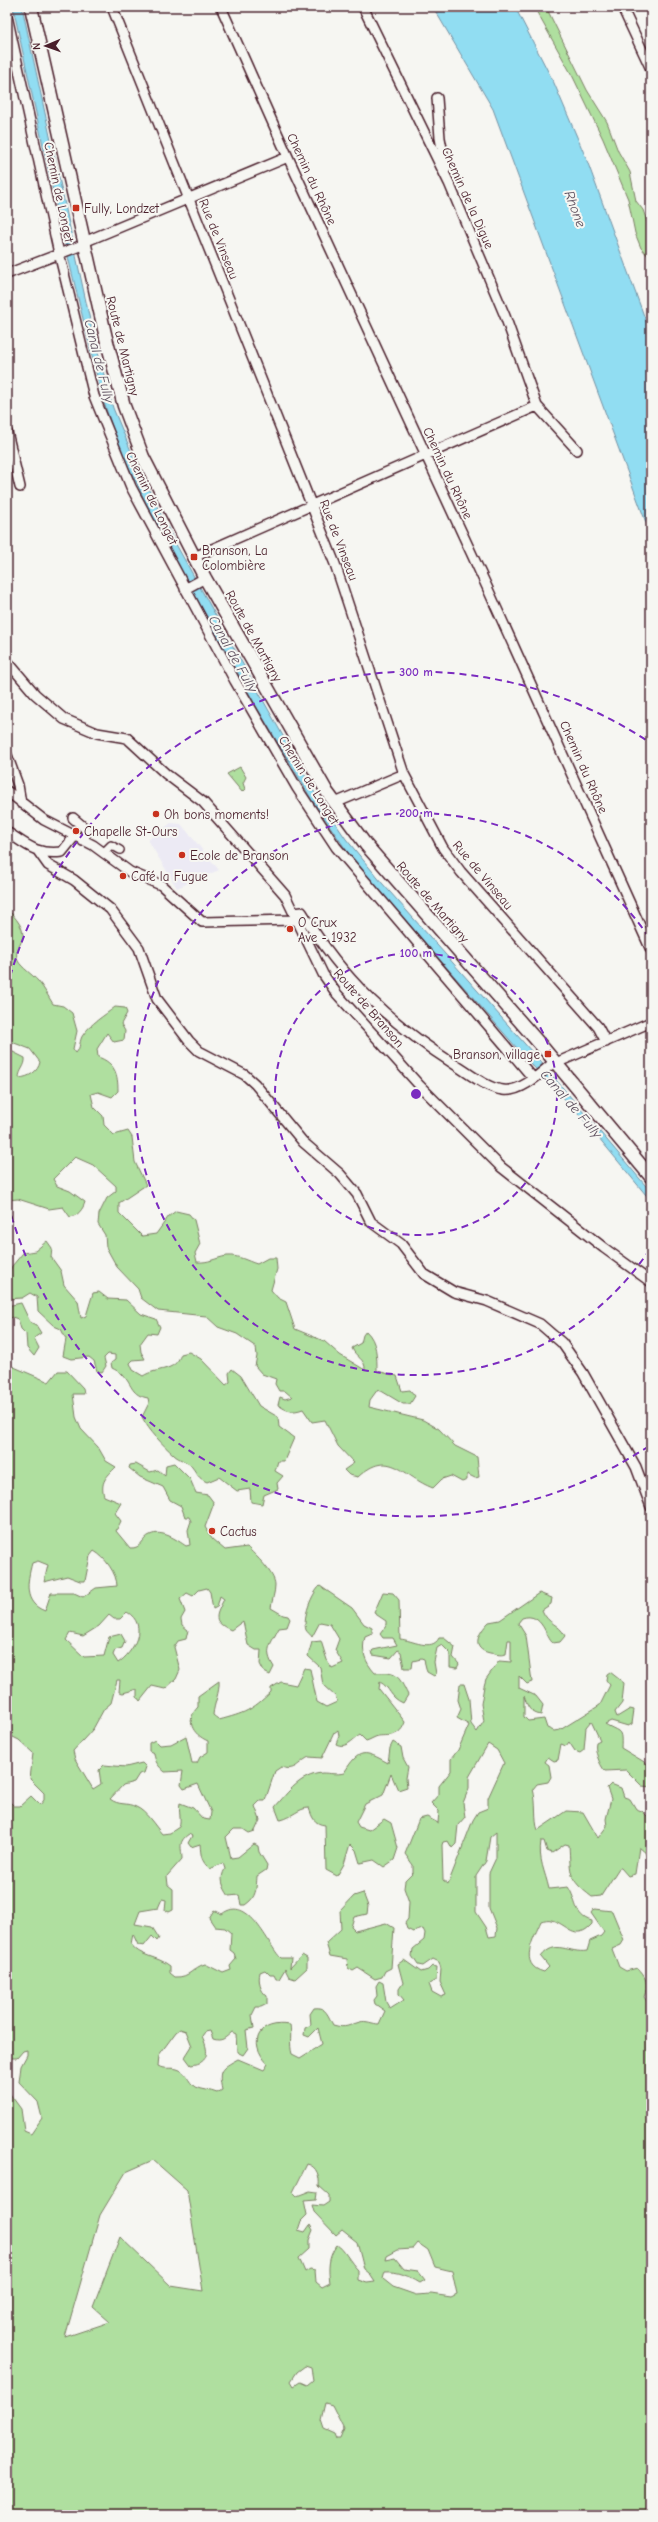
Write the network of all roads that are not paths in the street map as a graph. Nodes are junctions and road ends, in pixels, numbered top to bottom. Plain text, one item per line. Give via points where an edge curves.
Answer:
1 (31, 7) edge
2 (112, 7) edge
3 (221, 7) edge
4 (363, 7) edge
5 (622, 7) edge
6 (7, 16) edge
7 (651, 69) edge
8 (437, 98) dead end
9 (288, 157) junction
10 (449, 182) junction
11 (189, 198) junction
12 (82, 244) junction
13 (62, 252) junction
14 (7, 274) edge
15 (537, 406) junction
16 (7, 432) edge
17 (577, 450) dead end
18 (425, 455) junction
19 (20, 487) dead end
20 (312, 505) junction
21 (194, 557) junction
22 (205, 578) junction
23 (185, 589) junction
24 (7, 661) edge
25 (7, 755) edge
26 (404, 774) junction
27 (7, 791) edge
28 (335, 802) junction
29 (21, 804) junction
30 (74, 818) dead end
31 (7, 832) edge
32 (78, 839) junction
33 (120, 850) dead end
34 (38, 852) junction
35 (103, 853) junction
36 (295, 917) junction
37 (651, 950) edge
38 (651, 1022) edge
39 (606, 1042) junction
40 (553, 1064) junction
41 (534, 1077) junction
42 (651, 1178) edge
43 (651, 1282) edge
44 (651, 1507) edge

1 - 12 main road, Route de Martigny
2 - 11 street, Rue de Vinseau
3 - 9 street, Chemin du Rhône
4 - 10 street, Chemin de la Digue
5 - 7 street
6 - 13 street, Chemin de Longet
8 - 10 street via 440,138
9 - 11 street
9 - 18 street, Chemin du Rhône
10 - 15 street, Chemin de la Digue via 505,316
11 - 12 street
11 - 20 street, Rue de Vinseau
12 - 13 street
12 - 21 main road, Route de Martigny via 126,412 143,457
13 - 14 street
13 - 23 street, Chemin de Longet via 94,396 102,421 131,487
15 - 17 street
15 - 18 street
16 - 19 street
18 - 20 street
18 - 37 street, Chemin du Rhône
20 - 21 street
20 - 26 street, Rue de Vinseau via 350,605
21 - 22 main road, Route de Martigny
22 - 23 street
22 - 28 main road, Route de Martigny
23 - 41 street, Chemin de Longet via 291,779 336,847
24 - 36 street, Route de Branson via 35,694 64,719 97,733 127,738 166,774 203,802 232,838 277,883
25 - 29 street via 18,785
26 - 28 street
26 - 39 street, Rue de Vinseau via 443,848 461,872 598,1027
27 - 29 street
28 - 40 main road, Route de Martigny via 378,861
29 - 32 street
30 - 32 street via 88,830
31 - 34 street
32 - 34 street via 62,852
32 - 35 street
33 - 35 street via 111,845
34 - 44 street via 48,865 74,880 110,909 139,948 151,986 158,999 189,1041 199,1051 246,1075 303,1142 340,1174 354,1190 370,1222 401,1244 424,1274 454,1292 487,1301 540,1324 562,1344 584,1373 631,1457
35 - 36 street via 130,872 161,885 202,922
36 - 41 street via 302,912 311,928 358,989 426,1046 472,1076 503,1090 522,1086
36 - 43 street, Route de Branson via 323,974 334,990 420,1086 501,1167
38 - 39 street
39 - 40 street
40 - 41 street
40 - 42 main road, Route de Martigny

